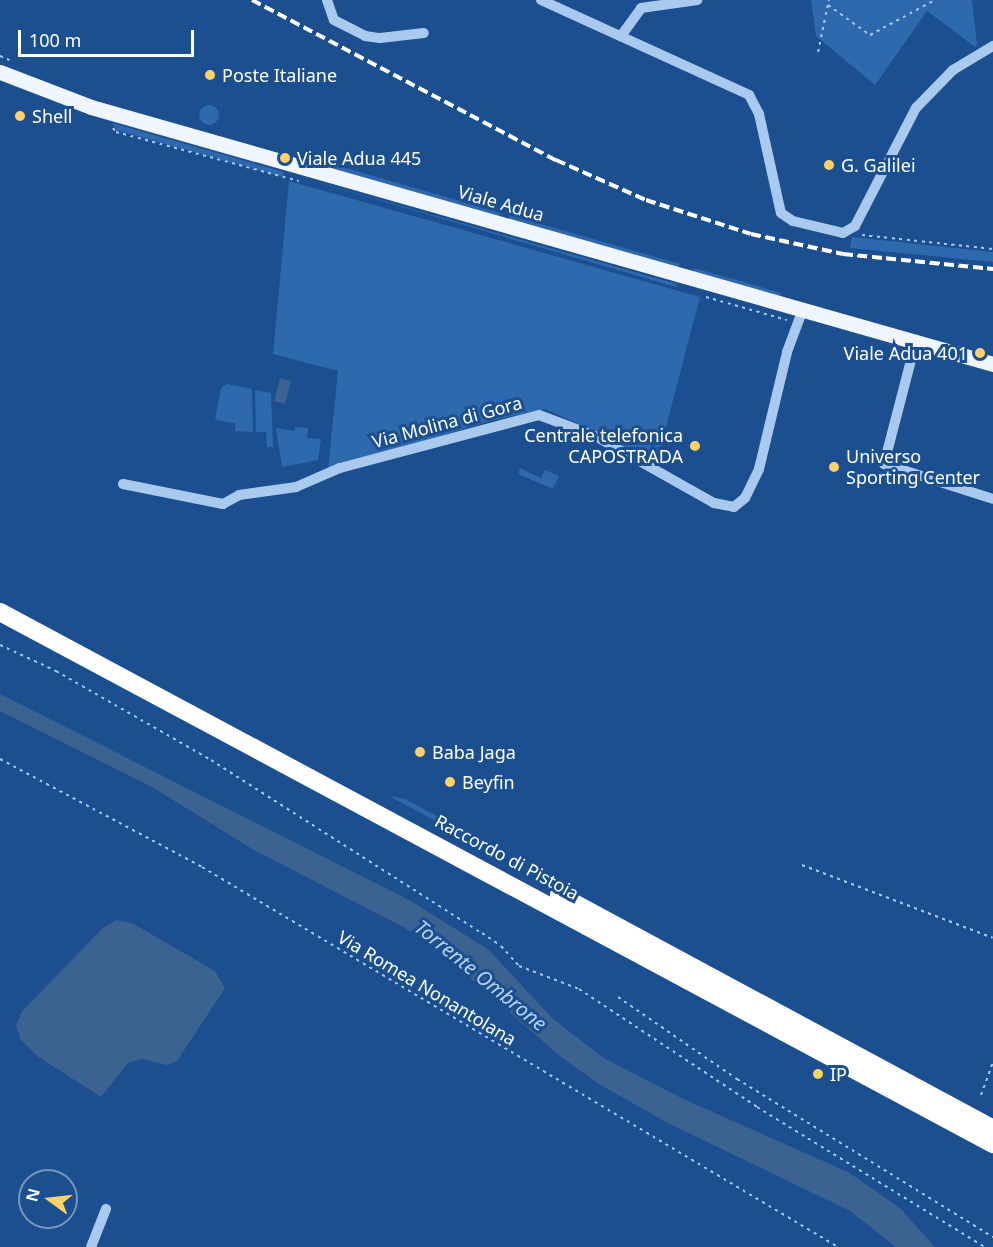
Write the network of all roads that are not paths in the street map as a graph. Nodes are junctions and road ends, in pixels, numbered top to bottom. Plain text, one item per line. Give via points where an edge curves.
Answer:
1 (327, 0) edge
2 (541, 0) edge
3 (698, 0) edge
4 (424, 33) dead end
5 (621, 36) junction
6 (993, 46) edge
7 (0, 72) edge
8 (801, 316) junction
9 (916, 341) junction
10 (993, 364) edge
11 (123, 484) dead end
12 (993, 499) edge
13 (0, 598) edge
14 (0, 612) edge
15 (993, 1129) edge
16 (993, 1144) edge
17 (106, 1209) dead end
18 (91, 1247) edge

1 - 4 street via 334,20 365,36 385,38
2 - 5 street
3 - 5 street via 641,8
5 - 6 street via 749,95 759,114 781,213 793,221 850,232 916,108 953,70
7 - 8 main road, Viale Adua via 91,107
8 - 9 main road, Viale Adua
8 - 11 street, Via Molina di Gora via 787,352 759,469 745,498 734,507 714,503 595,436 539,415 340,468 296,487 240,495 223,504
9 - 10 main road, Viale Adua
9 - 12 street via 884,464
13 - 15 highway, Raccordo di Pistoia
14 - 16 highway, Raccordo di Pistoia
17 - 18 street

